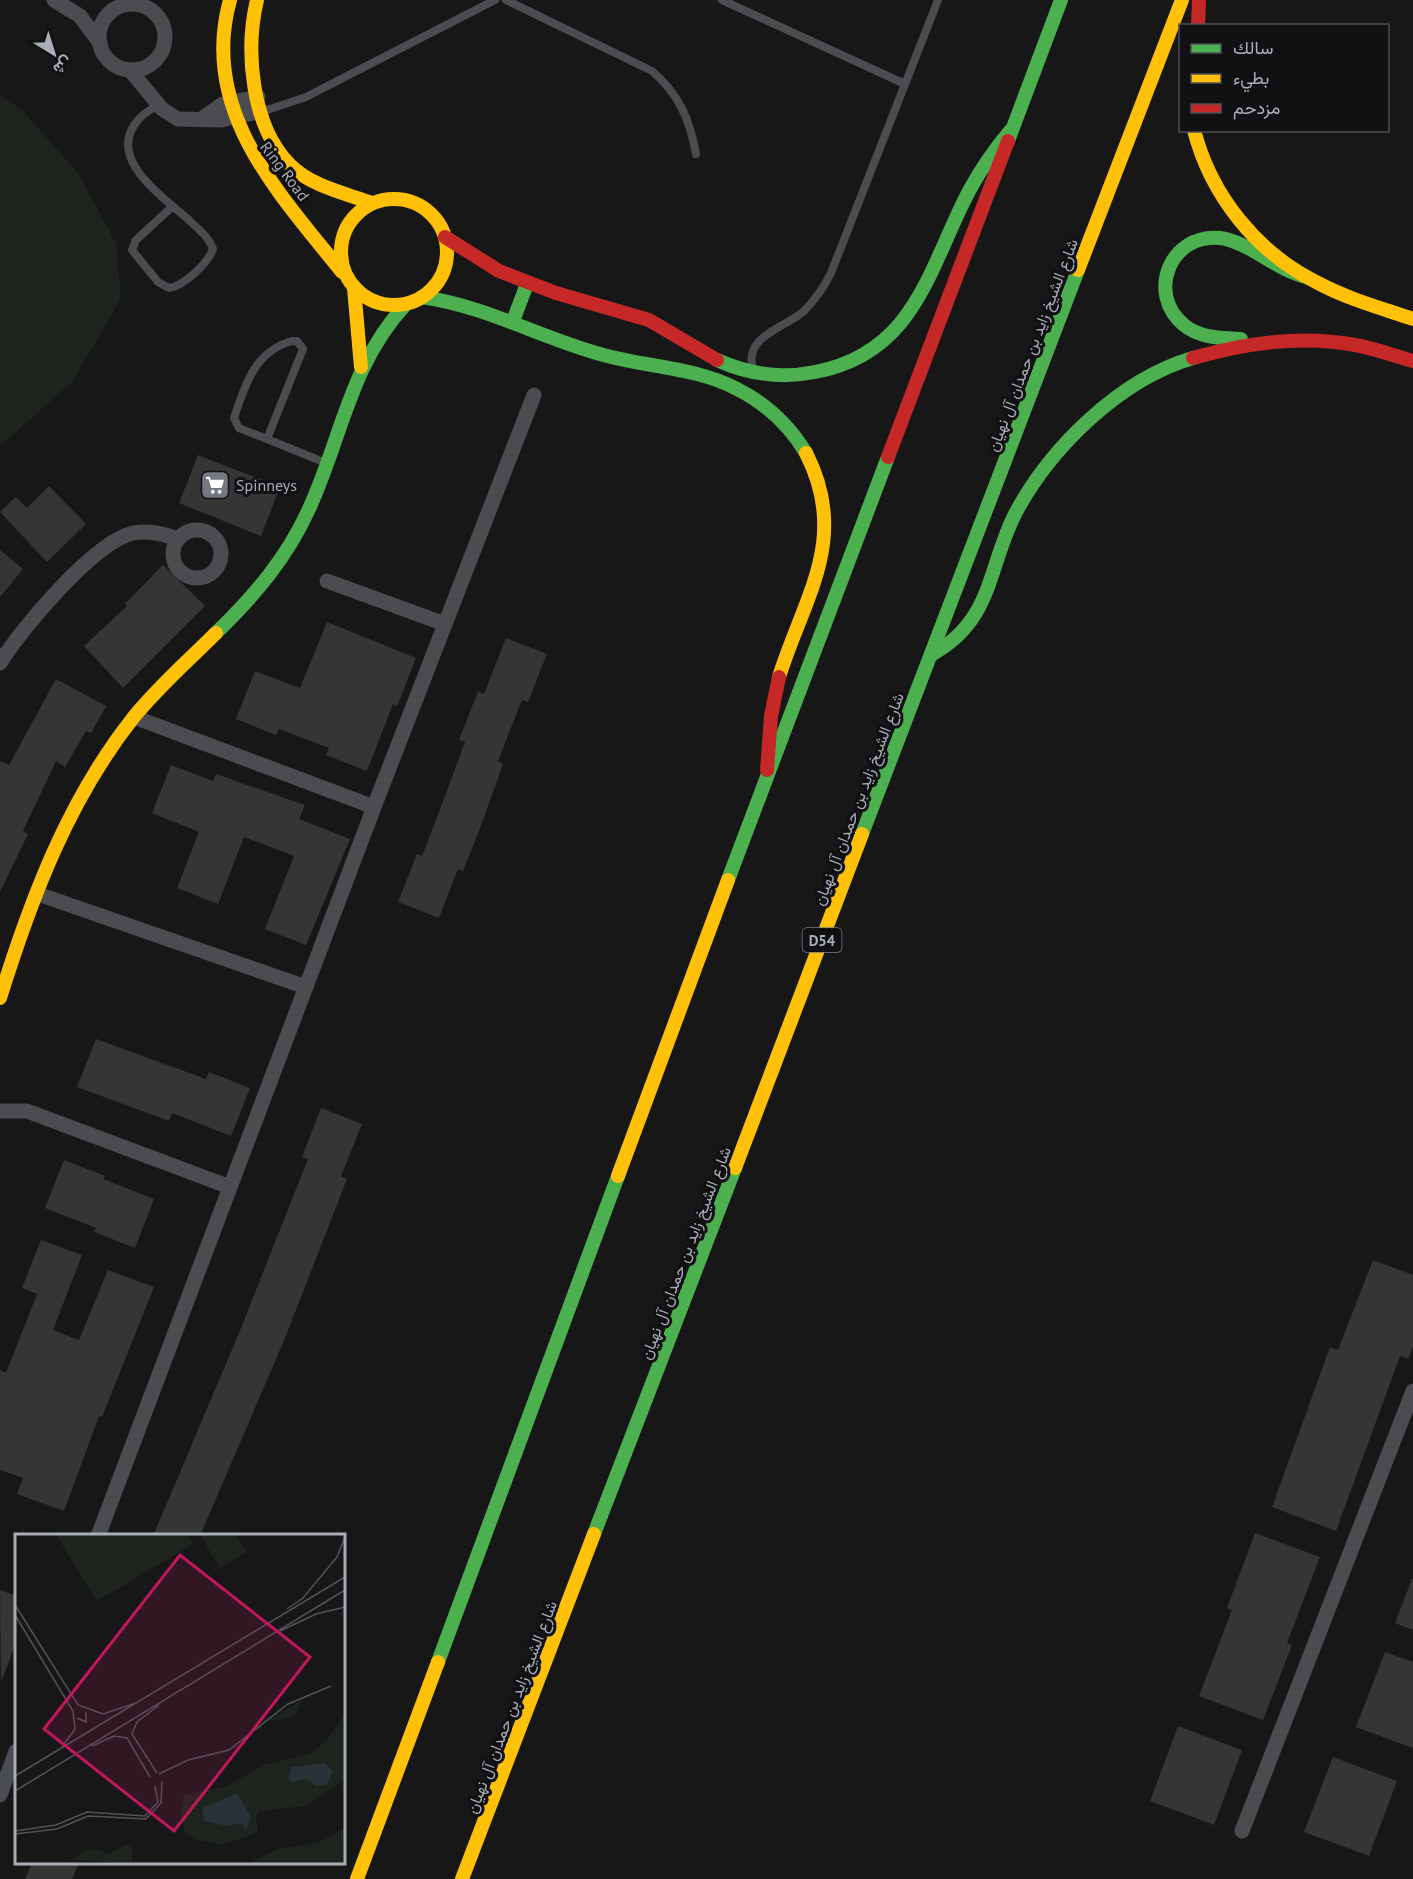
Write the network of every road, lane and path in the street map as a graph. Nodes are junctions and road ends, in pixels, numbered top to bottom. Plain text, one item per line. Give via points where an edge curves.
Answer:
1 (54, 0) edge
2 (230, 0) edge
3 (257, 0) edge
4 (495, 0) edge
5 (506, 0) edge
6 (938, 0) edge
7 (1062, 0) edge
8 (1182, 0) edge
9 (1199, 0) edge
10 (727, 1) edge
11 (71, 9) junction
12 (114, 10) junction
13 (1198, 24) edge
14 (99, 43) junction
15 (150, 65) junction
16 (130, 70) junction
17 (905, 84) junction
18 (231, 102) junction
19 (156, 103) junction
20 (260, 104) junction
21 (203, 118) junction
22 (235, 118) junction
23 (1013, 128) junction
24 (1195, 132) edge
25 (696, 154) dead end
26 (372, 203) junction
27 (174, 206) junction
28 (445, 237) junction
29 (346, 276) junction
30 (1307, 277) junction
31 (527, 284) junction
32 (354, 288) junction
33 (422, 297) junction
34 (406, 304) junction
35 (1413, 319) edge
36 (513, 321) junction
37 (1260, 340) junction
38 (1413, 361) edge
39 (361, 367) junction
40 (755, 373) junction
41 (534, 395) dead end
42 (267, 439) junction
43 (327, 464) junction
44 (178, 539) dead end
45 (327, 581) dead end
46 (445, 624) junction
47 (931, 655) junction
48 (0, 663) edge
49 (134, 717) junction
50 (768, 776) junction
51 (374, 807) junction
52 (38, 894) junction
53 (306, 987) junction
54 (0, 998) edge
55 (0, 1111) edge
56 (230, 1186) junction
57 (1413, 1391) edge
58 (99, 1534) edge
59 (15, 1755) edge
60 (0, 1795) edge
61 (1242, 1831) dead end
62 (357, 1877) edge
63 (462, 1879) edge

1 - 11 street
2 - 18 street, Ring Road via 225,45
3 - 20 street, Ring Road via 250,63
4 - 20 lane via 306,97
5 - 25 lane via 652,71 671,89 685,111
6 - 17 lane
7 - 23 street
8 - 47 street, شارع الشيخ زايد بن حمدان آل نهيان / D54
9 - 13 street
10 - 17 lane
11 - 12 street
11 - 14 street
12 - 14 street via 104,21
12 - 15 street via 141,6 150,9 162,23 163,51
14 - 16 street via 110,62
15 - 16 street
15 - 19 street
16 - 19 street
17 - 40 lane via 828,279 805,310 758,341 751,357
18 - 20 street
18 - 21 street
18 - 22 street, Ring Road
19 - 21 street via 177,119
19 - 27 lane via 139,119 129,137 129,154 136,170
20 - 22 street
20 - 26 street, Ring Road via 272,139 288,164 326,187
21 - 22 street
22 - 29 street, Ring Road via 256,164
23 - 40 street via 974,176 924,293 894,333 837,367 796,375
23 - 50 street
24 - 30 street via 1204,166 1230,209 1277,256
26 - 28 street via 390,199 416,204 438,221
26 - 29 street via 360,211 343,234 341,262
27 - 27 lane via 206,236 213,249 205,262 176,287 169,288 158,282 132,250 136,240
28 - 31 street via 486,267
28 - 33 street via 444,271
29 - 32 street
30 - 35 street
30 - 37 street via 1285,273 1238,243 1223,239 1194,240 1172,257 1163,283 1165,297 1172,313 1184,325 1217,338
31 - 36 street
31 - 40 street via 650,321 723,363
32 - 34 street via 378,303
32 - 39 street
33 - 34 street
33 - 36 street via 469,305
34 - 39 street
36 - 50 street via 583,350 734,386 781,419 810,460 824,506 824,553 816,584 777,683 769,729
37 - 38 street via 1333,341
37 - 47 street via 1204,354 1143,380 1076,429 1042,467 1019,507 970,628 957,641
39 - 43 street
41 - 46 street
42 - 42 lane via 303,349 297,341 281,344 262,356 234,418 239,428
42 - 43 lane
43 - 49 street via 306,516 266,581
44 - 48 street via 147,532 117,539 34,615
45 - 46 street
46 - 51 street
47 - 63 street, شارع الشيخ زايد بن حمدان آل نهيان / D54
49 - 51 street
49 - 52 street via 85,789
50 - 62 street
51 - 53 street
52 - 53 street
52 - 54 street
53 - 56 street
55 - 56 street via 27,1111
56 - 58 street
57 - 61 street
59 - 60 street

